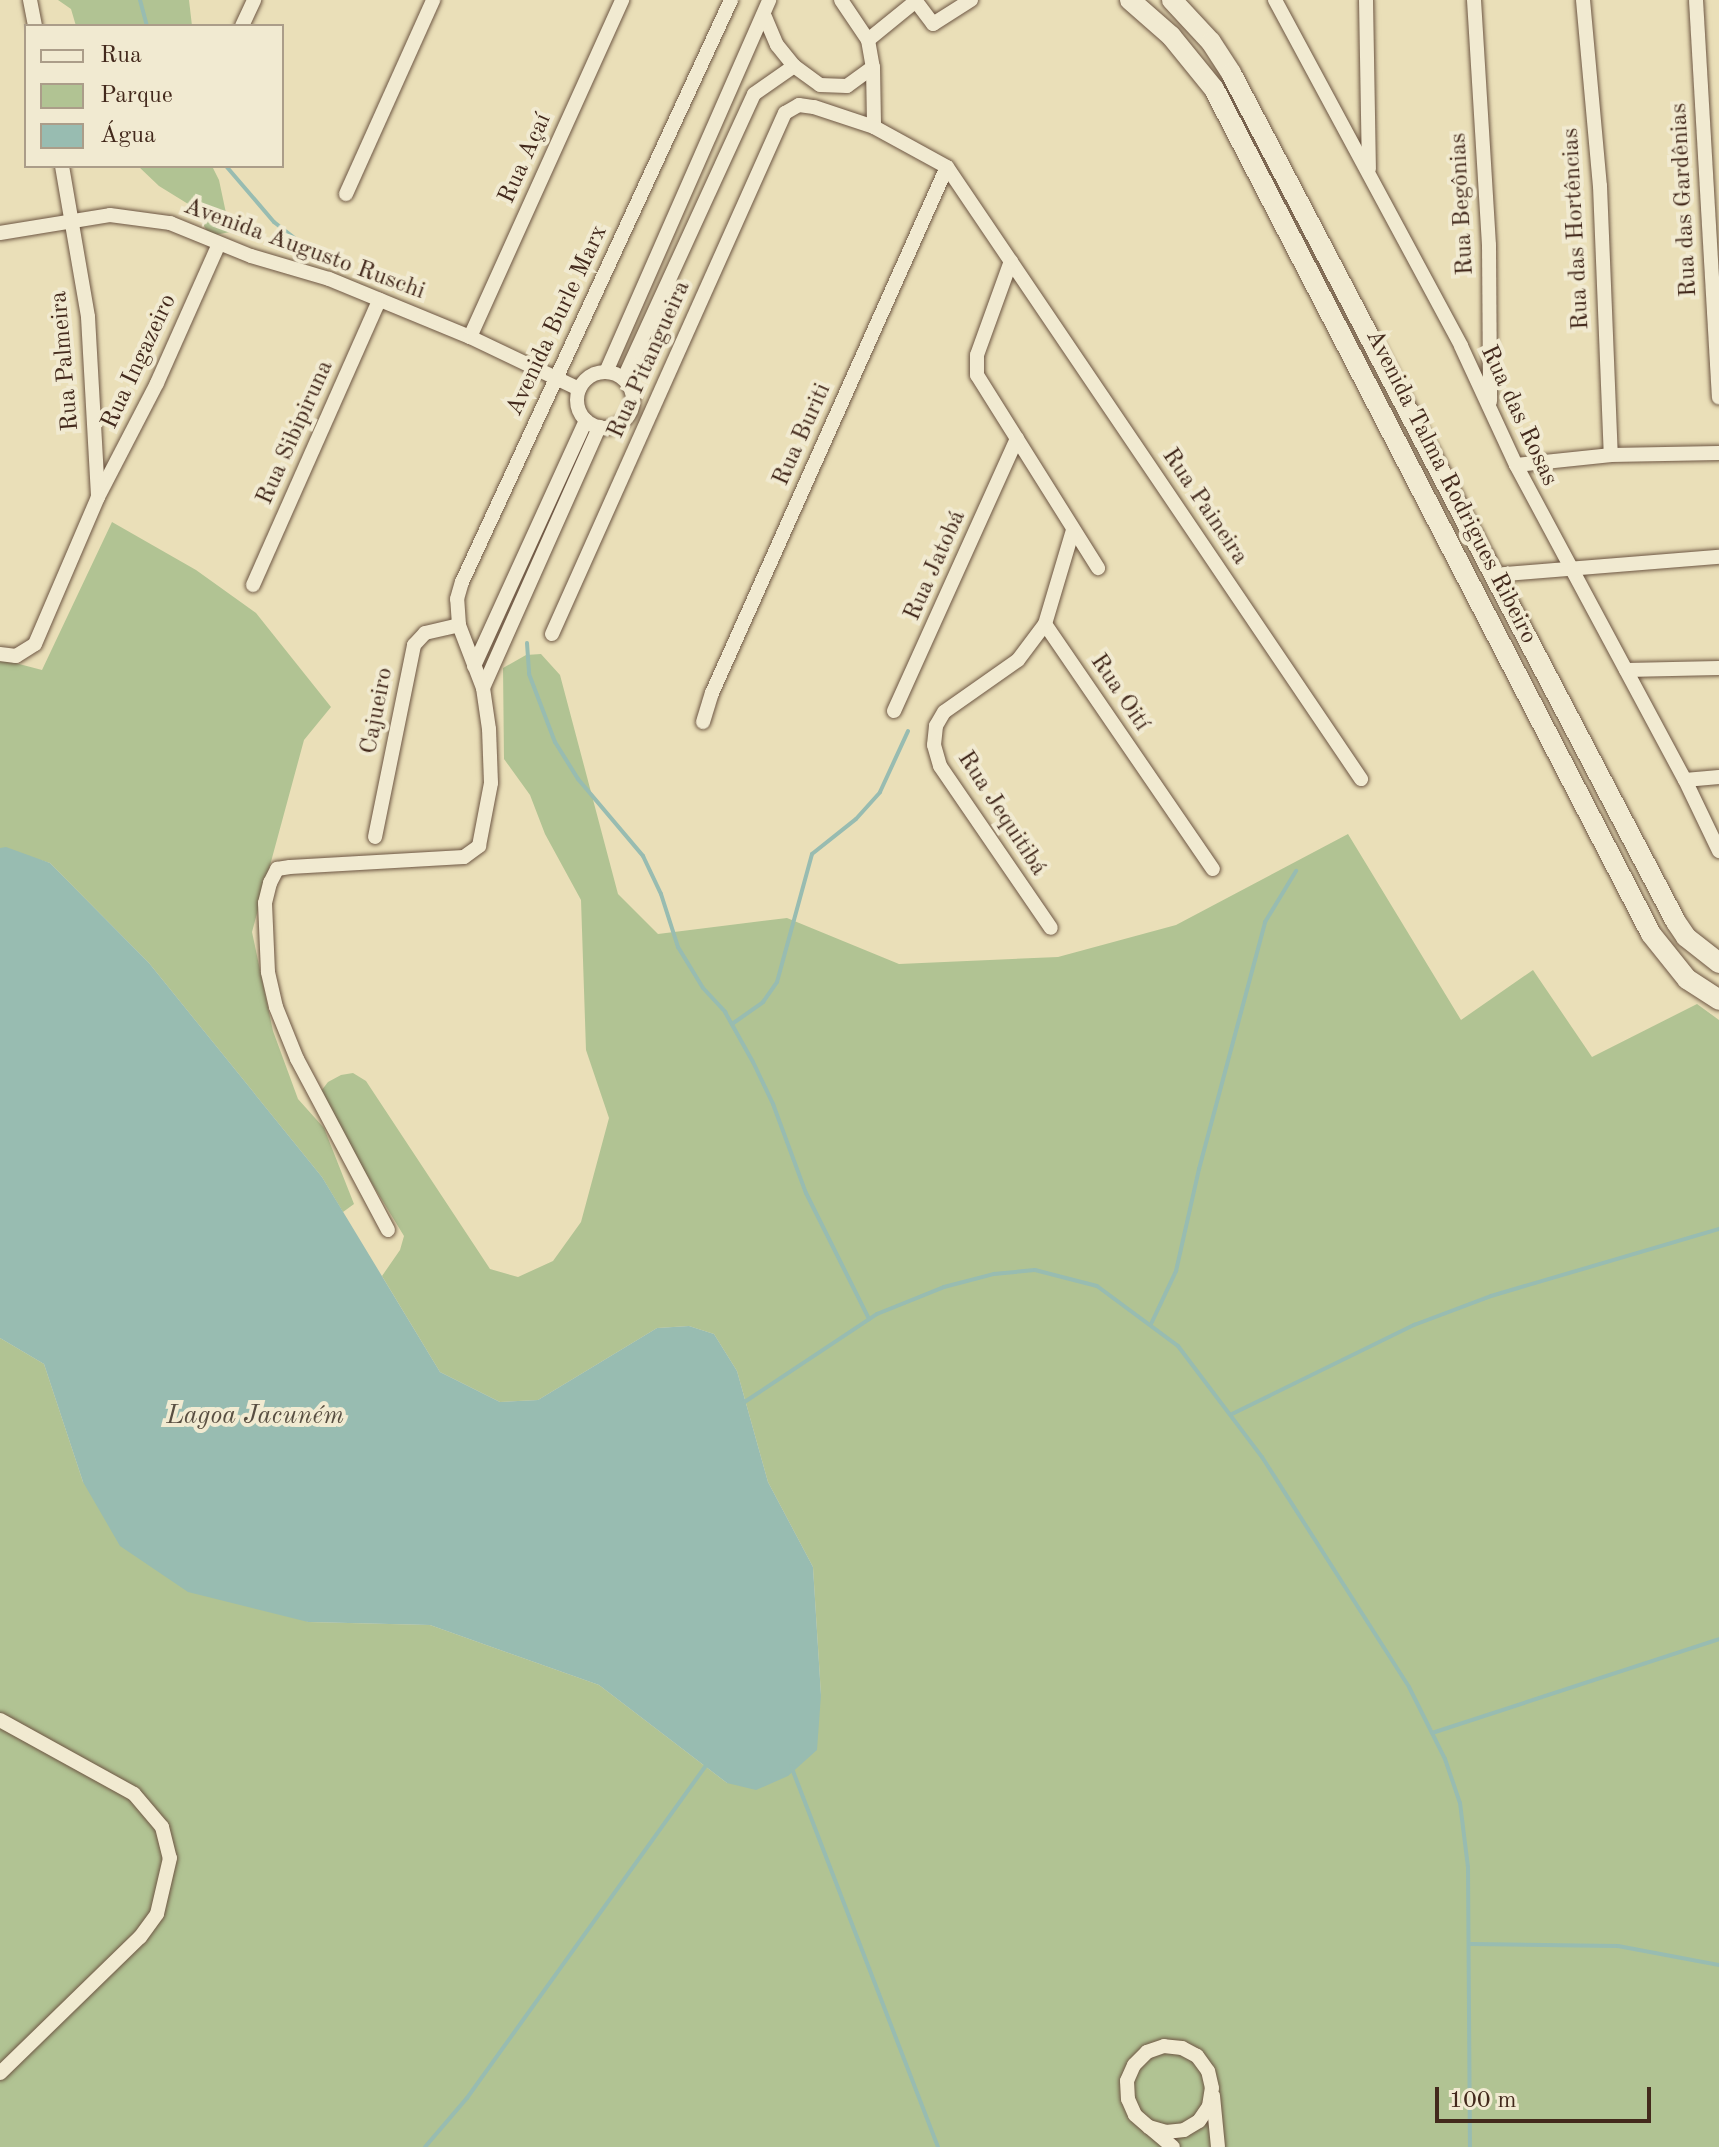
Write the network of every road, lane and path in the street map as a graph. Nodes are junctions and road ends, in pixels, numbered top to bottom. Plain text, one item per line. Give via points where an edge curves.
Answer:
1 (30, 0) edge
2 (254, 0) edge
3 (433, 0) edge
4 (622, 0) edge
5 (731, 0) edge
6 (769, 0) edge
7 (841, 0) edge
8 (915, 0) edge
9 (971, 0) edge
10 (1130, 0) edge
11 (1172, 0) edge
12 (1275, 0) edge
13 (1366, 0) edge
14 (1474, 0) edge
15 (1583, 0) edge
16 (1696, 0) edge
17 (765, 17) junction
18 (35, 24) edge
19 (243, 24) edge
20 (868, 40) junction
21 (794, 66) junction
22 (873, 67) junction
23 (847, 86) junction
24 (871, 97) junction
25 (874, 127) junction
26 (947, 167) junction
27 (62, 168) edge
28 (1369, 174) junction
29 (346, 194) dead end
30 (72, 222) junction
31 (0, 233) edge
32 (219, 244) junction
33 (1011, 261) junction
34 (379, 300) junction
35 (470, 337) junction
36 (1718, 343) edge
37 (606, 372) junction
38 (556, 376) junction
39 (624, 378) junction
40 (579, 389) junction
41 (1719, 397) edge
42 (1491, 405) junction
43 (630, 414) junction
44 (647, 421) junction
45 (593, 424) junction
46 (1017, 439) junction
47 (1719, 453) edge
48 (1611, 455) junction
49 (1516, 465) junction
50 (98, 497) junction
51 (1073, 530) junction
52 (1719, 557) edge
53 (1098, 568) dead end
54 (1568, 568) junction
55 (1493, 575) junction
56 (253, 585) dead end
57 (1045, 624) junction
58 (459, 625) junction
59 (552, 634) dead end
60 (0, 654) edge
61 (474, 666) junction
62 (1719, 668) edge
63 (1626, 670) junction
64 (483, 688) junction
65 (894, 711) dead end
66 (703, 722) dead end
67 (1719, 777) edge
68 (1361, 779) dead end
69 (1685, 780) junction
70 (375, 837) dead end
71 (1719, 851) edge
72 (1213, 869) dead end
73 (1051, 928) dead end
74 (1719, 963) edge
75 (1719, 1000) edge
76 (388, 1230) dead end
77 (0, 1720) edge
78 (0, 2073) edge
79 (1212, 2088) junction
80 (1149, 2127) junction
81 (1173, 2147) edge
82 (1218, 2147) edge

1 - 18 street
2 - 19 street
3 - 29 street
4 - 35 street, Rua Açaí
5 - 38 street, Avenida Burle Marx
6 - 17 street
7 - 20 street
8 - 9 street via 933,24
8 - 20 street
10 - 75 main road, Avenida Talma Rodrigues Ribeiro via 1171,36 1214,89 1651,934 1687,979
11 - 55 main road, Avenida Talma Rodrigues Ribeiro via 1231,73
12 - 28 street, Rua das Rosas
13 - 28 street
14 - 42 street, Rua Begônias via 1489,245
15 - 48 street, Rua das Hortências via 1600,186
16 - 36 street, Rua das Gardênias
17 - 21 street
17 - 37 street
20 - 22 street
21 - 23 street via 820,85
21 - 39 street via 754,94
22 - 23 street
22 - 24 street
23 - 24 street
24 - 25 street
25 - 26 street
25 - 44 street, Rua Pitangueira via 814,107 792,107 785,113
26 - 33 street, Rua Paineira
26 - 66 street, Rua Buriti
27 - 30 street, Rua Palmeira
28 - 42 street, Rua das Rosas
30 - 31 street, Avenida Augusto Ruschi
30 - 32 street, Avenida Augusto Ruschi via 130,216 170,223
30 - 50 street, Rua Palmeira via 88,317
32 - 34 street, Avenida Augusto Ruschi
32 - 50 street, Rua Ingazeiro via 157,383
33 - 46 street via 977,355 977,375
33 - 68 street, Rua Paineira
34 - 35 street, Avenida Augusto Ruschi
34 - 56 street, Rua Sibipiruna
35 - 38 street, Avenida Augusto Ruschi
36 - 41 street, Rua das Gardênias
37 - 39 street
37 - 40 street via 590,377
38 - 40 street, Avenida Augusto Ruschi
38 - 58 street, Avenida Burle Marx via 462,582
39 - 43 street via 633,395
40 - 45 street via 579,408
42 - 49 street, Rua das Rosas
43 - 44 street
43 - 45 street via 618,425
44 - 59 street, Rua Pitangueira
45 - 61 street
45 - 64 street, Avenida Burle Marx
46 - 51 street
46 - 65 street, Rua Jatobá
47 - 48 street
48 - 49 street
49 - 54 street, Rua das Rosas
50 - 60 street, Rua Ingazeiro via 35,644 16,656
51 - 53 street
51 - 57 street
52 - 54 street
54 - 55 street
54 - 63 street, Rua das Rosas
55 - 74 main road, Avenida Talma Rodrigues Ribeiro via 1676,922
57 - 72 street, Rua Oití
57 - 73 street, Rua Jequitibá via 1018,660 944,712 934,745 940,766
58 - 61 street, Avenida Burle Marx
58 - 70 street, Cajueiro via 425,633 414,645
61 - 64 street, Avenida Burle Marx
62 - 63 street
63 - 69 street, Rua das Rosas
64 - 76 street, Avenida Burle Marx via 491,783 484,829 473,853 277,869 265,903 268,972 276,1007 297,1059
67 - 69 street
69 - 71 street, Rua das Rosas
77 - 78 street via 134,1794 162,1827 170,1858 157,1914 140,1937
79 - 80 street via 1199,2121 1184,2130
79 - 80 street via 1208,2071 1189,2052 1164,2046 1147,2052 1127,2081 1135,2115
79 - 82 street
80 - 81 street

